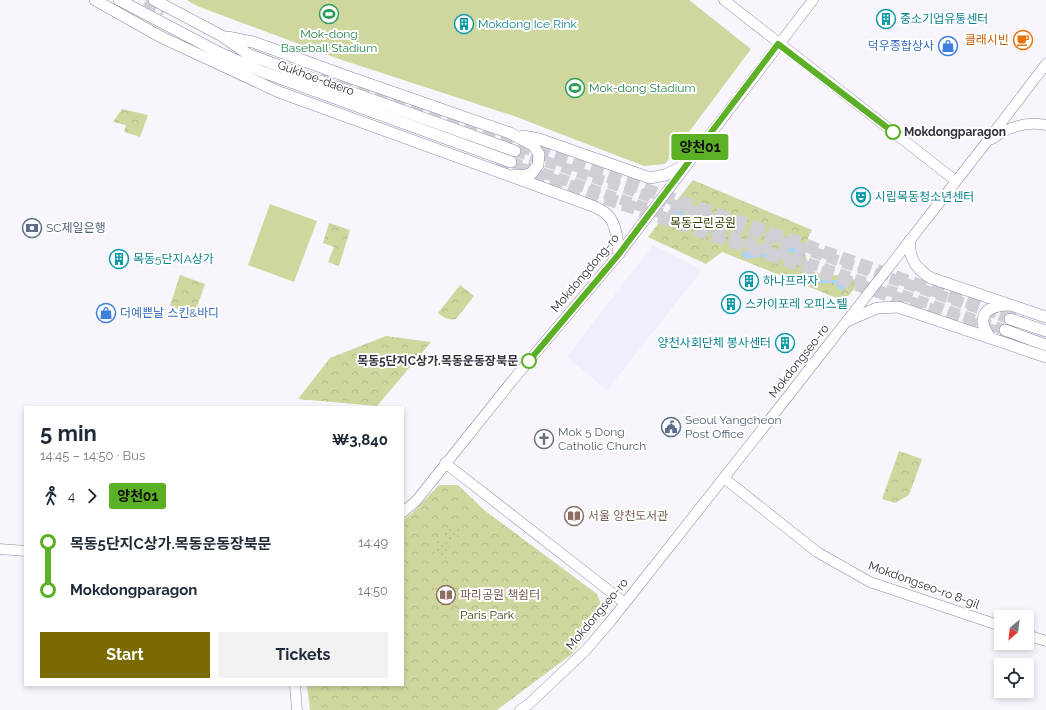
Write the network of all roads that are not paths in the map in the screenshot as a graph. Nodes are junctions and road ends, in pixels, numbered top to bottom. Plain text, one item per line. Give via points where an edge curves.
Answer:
1 (95, 0) edge
2 (119, 0) edge
3 (154, 0) edge
4 (724, 0) edge
5 (813, 0) edge
6 (222, 36) junction
7 (778, 44) junction
8 (1046, 64) edge
9 (1046, 125) edge
10 (510, 133) junction
11 (982, 148) junction
12 (687, 164) junction
13 (502, 172) junction
14 (956, 180) junction
15 (910, 240) junction
16 (619, 254) junction
17 (1010, 305) junction
18 (1046, 318) edge
19 (1010, 319) tunnel mouth
20 (847, 321) junction
21 (1005, 330) tunnel mouth
22 (1046, 331) edge
23 (991, 338) junction
24 (1046, 345) edge
25 (1046, 357) edge
26 (446, 463) junction
27 (724, 478) junction
28 (404, 511) edge
29 (0, 549) edge
30 (24, 551) edge
31 (625, 603) junction
32 (994, 624) edge
33 (1034, 637) edge
34 (1046, 641) edge
35 (295, 686) edge
36 (297, 710) edge
37 (520, 710) edge

1 - 13 main road via 161,37 279,92
2 - 6 main road, Gukhoe-daero via 220,53 263,72 513,156 255,57
3 - 6 main road, Gukhoe-daero
4 - 7 main road
5 - 7 main road, Mokdongdong-ro
6 - 10 main road via 253,42
7 - 12 main road, Mokdongdong-ro
7 - 14 main road
8 - 11 main road, Mokdongseo-ro
9 - 11 main road, Mokdongseo-ro via 1014,127 993,138
10 - 12 main road via 539,139 650,178 665,175
10 - 13 main road via 533,146 539,154 539,160 531,174 521,176
11 - 14 main road, Mokdongseo-ro
12 - 16 main road, Mokdongdong-ro
13 - 16 main road via 606,213 616,232
14 - 15 main road, Mokdongseo-ro
15 - 17 main road via 909,249 915,264 931,278
15 - 20 main road, Mokdongseo-ro
16 - 26 main road, Mokdongdong-ro
17 - 18 main road
17 - 23 main road via 996,306 983,317 985,331
19 - 22 main road
20 - 23 main road via 878,308 898,307
20 - 27 main road, Mokdongseo-ro
21 - 24 main road
23 - 25 main road
26 - 28 main road, Mokdongdong-ro
26 - 31 main road
27 - 31 main road, Mokdongseo-ro
27 - 32 main road, Mokdongseo-ro 8-gil via 817,552 870,582
29 - 30 main road
31 - 37 main road, Mokdongseo-ro via 586,650
33 - 34 main road
35 - 36 main road

